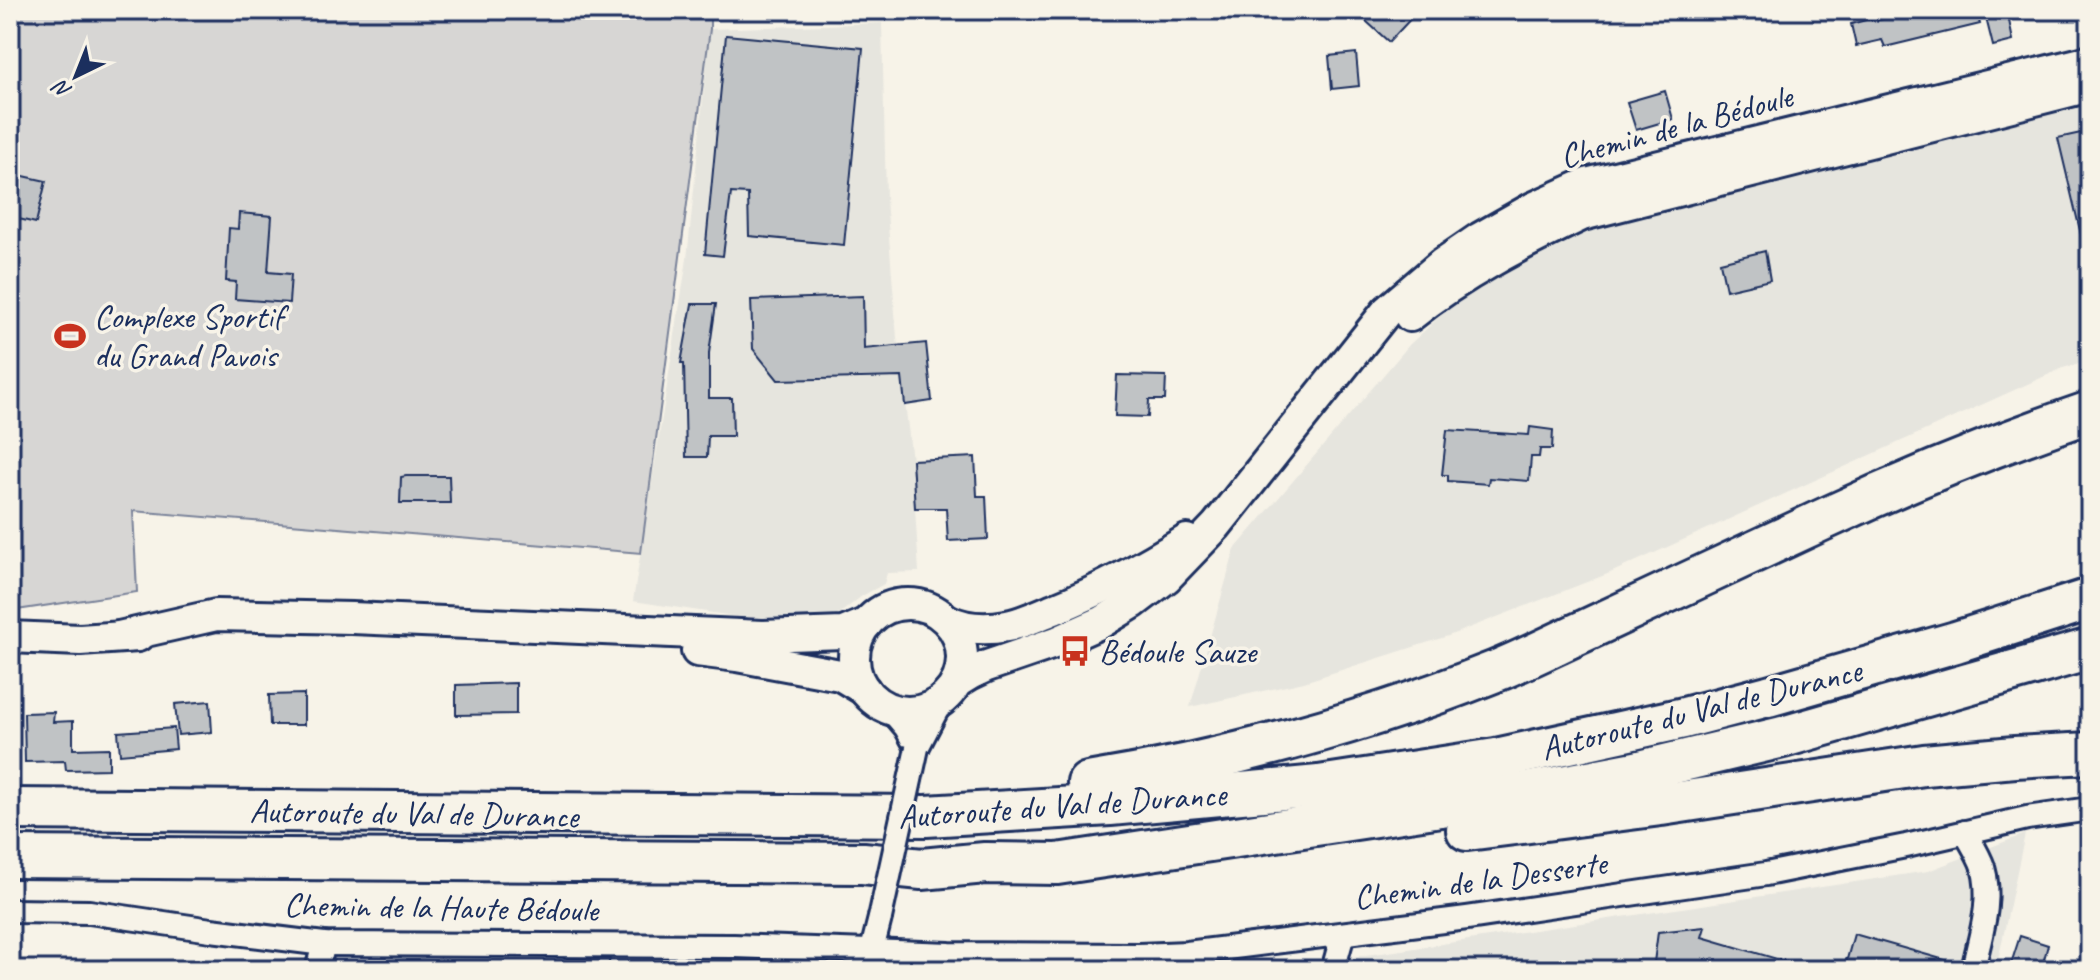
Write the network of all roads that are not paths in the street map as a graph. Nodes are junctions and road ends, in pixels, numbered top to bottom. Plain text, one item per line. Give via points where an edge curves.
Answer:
1 (2090, 61) edge
2 (2090, 86) edge
3 (1339, 371) junction
4 (2090, 412) edge
5 (1235, 503) junction
6 (2090, 599) edge
7 (947, 620) junction
8 (424, 621) junction
9 (867, 623) junction
10 (10, 637) edge
11 (80, 640) junction
12 (2090, 649) edge
13 (10, 656) edge
14 (949, 691) junction
15 (877, 699) junction
16 (917, 748) junction
17 (2090, 753) edge
18 (10, 809) edge
19 (2090, 809) edge
20 (329, 812) junction
21 (1965, 832) junction
22 (10, 857) edge
23 (1057, 864) junction
24 (10, 911) edge
25 (1343, 934) junction
26 (324, 944) junction
27 (870, 960) edge
28 (1136, 962) edge
29 (317, 970) edge
30 (1333, 970) edge
31 (1973, 970) edge

1 - 3 street, Chemin de la Bédoule via 1586,184 1533,208 1442,264 1387,311
2 - 3 street, Chemin de la Bédoule via 1582,215 1516,246 1431,299
3 - 5 street, Chemin de la Bédoule
4 - 20 highway via 1821,520 1499,670 1390,711 1237,754 1050,789 931,799
5 - 7 street, Chemin de la Bédoule via 1154,561 1073,602 1008,626 960,627
5 - 14 street, Chemin de la Bédoule via 1191,554 1133,603 1057,642 970,674
6 - 20 highway, Autoroute du Val de Durance via 1684,718 1496,759 1319,786 926,816
7 - 9 street via 919,605 904,604
7 - 14 street via 962,649 962,666
8 - 9 street via 763,636 843,633
8 - 11 street via 216,615 119,637
8 - 15 street via 737,656 840,675
9 - 15 street via 854,656 857,674
10 - 11 street
11 - 13 street
12 - 23 highway, Autoroute du Val de Durance via 1783,737 1636,772
14 - 15 street via 916,712 902,712
14 - 16 street
15 - 16 street via 906,728
16 - 27 street, bridge
17 - 23 highway via 1924,765 1272,857
18 - 20 highway, Autoroute du Val de Durance
19 - 21 street, Chemin de la Desserte
21 - 25 street, Chemin de la Desserte via 1766,874
21 - 31 street via 1987,885
22 - 23 highway, Autoroute du Val de Durance via 818,862 922,869
24 - 26 street, Chemin de la Haute Bédoule via 89,912
25 - 28 street, Chemin de la Desserte
25 - 30 street
26 - 27 street, Chemin de la Haute Bédoule via 734,946
26 - 29 street
27 - 28 street, Chemin de la Desserte via 950,954

